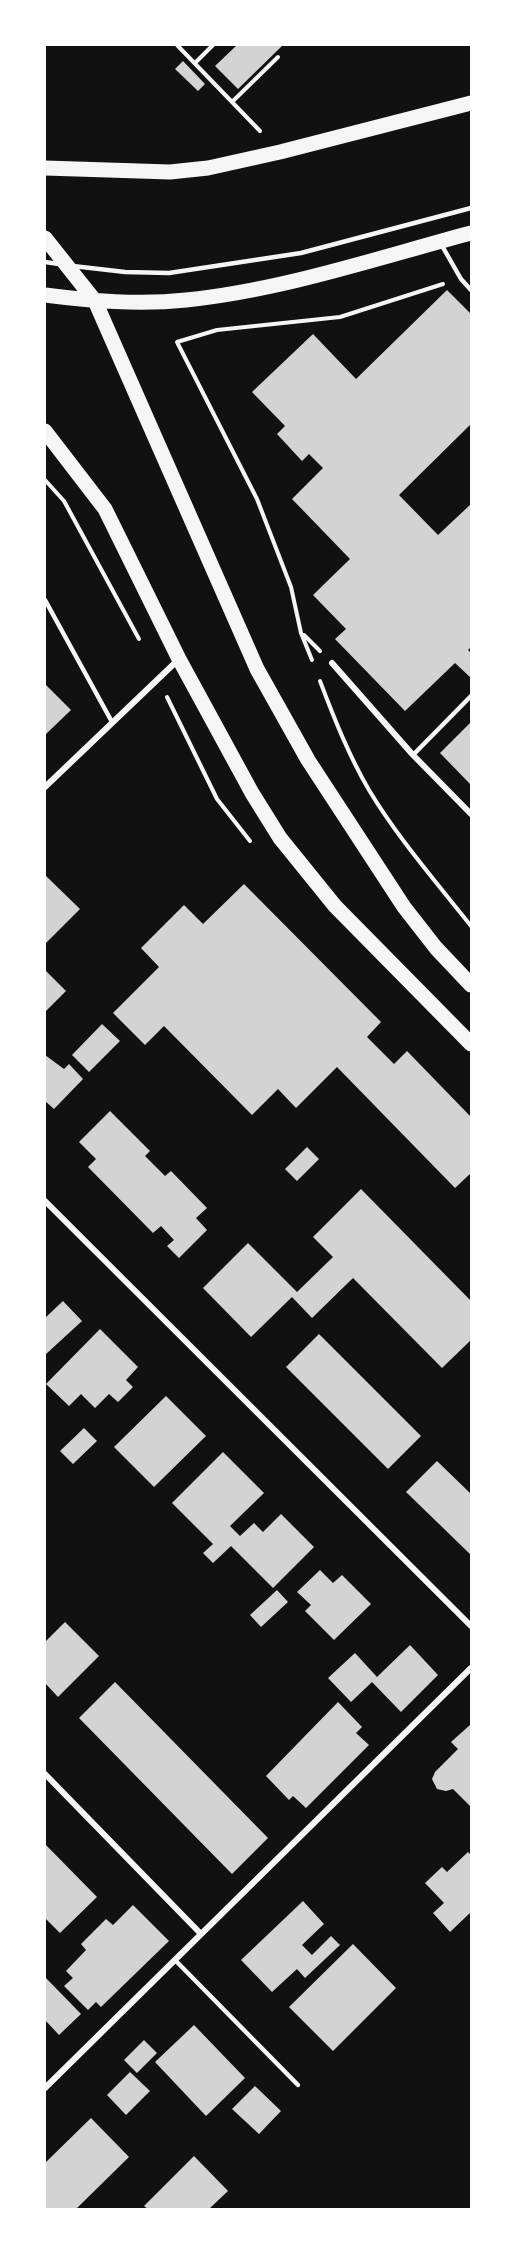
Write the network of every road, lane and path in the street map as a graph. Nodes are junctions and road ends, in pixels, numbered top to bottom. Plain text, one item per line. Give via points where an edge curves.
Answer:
1 (177, 45) edge
2 (213, 45) edge
3 (278, 57) dead end
4 (195, 63) junction
5 (233, 101) junction
6 (471, 103) edge
7 (238, 108) dead end
8 (45, 168) edge
9 (471, 208) edge
10 (471, 234) edge
11 (45, 238) edge
12 (440, 242) junction
13 (45, 262) edge
14 (68, 265) junction
15 (461, 279) junction
16 (471, 290) edge
17 (45, 295) edge
18 (95, 302) junction
19 (45, 431) edge
20 (45, 480) edge
21 (45, 600) edge
22 (179, 659) junction
23 (332, 663) dead end
24 (313, 664) dead end
25 (317, 674) dead end
26 (158, 679) junction
27 (471, 696) edge
28 (112, 722) junction
29 (412, 754) junction
30 (45, 787) edge
31 (471, 814) edge
32 (471, 926) edge
33 (471, 985) edge
34 (471, 1044) edge
35 (45, 1201) edge
36 (471, 1626) edge
37 (471, 1668) edge
38 (45, 1774) edge
39 (201, 1934) junction
40 (175, 1960) junction
41 (298, 2085) dead end
42 (45, 2088) edge

1 - 4 path
2 - 4 path
3 - 5 path
4 - 5 path
5 - 7 path
6 - 8 main road via 208,168 170,172
9 - 14 lane via 301,253 169,273
10 - 12 main road
11 - 14 main road
12 - 15 lane
12 - 18 main road via 277,285 186,300
13 - 14 lane
14 - 18 main road
15 - 16 lane
15 - 24 path via 340,317 218,330 177,342 257,499 291,587 301,633
17 - 18 main road
18 - 33 main road via 257,669 308,760 404,907
19 - 22 main road via 105,509
20 - 26 path via 64,501
21 - 28 lane
22 - 26 street
22 - 34 main road via 280,838 335,906
23 - 29 street
25 - 32 path via 369,790
26 - 28 street
27 - 29 lane
28 - 30 street
29 - 31 street
35 - 36 street
37 - 39 street
38 - 39 street
39 - 40 street
40 - 41 lane
40 - 42 street

